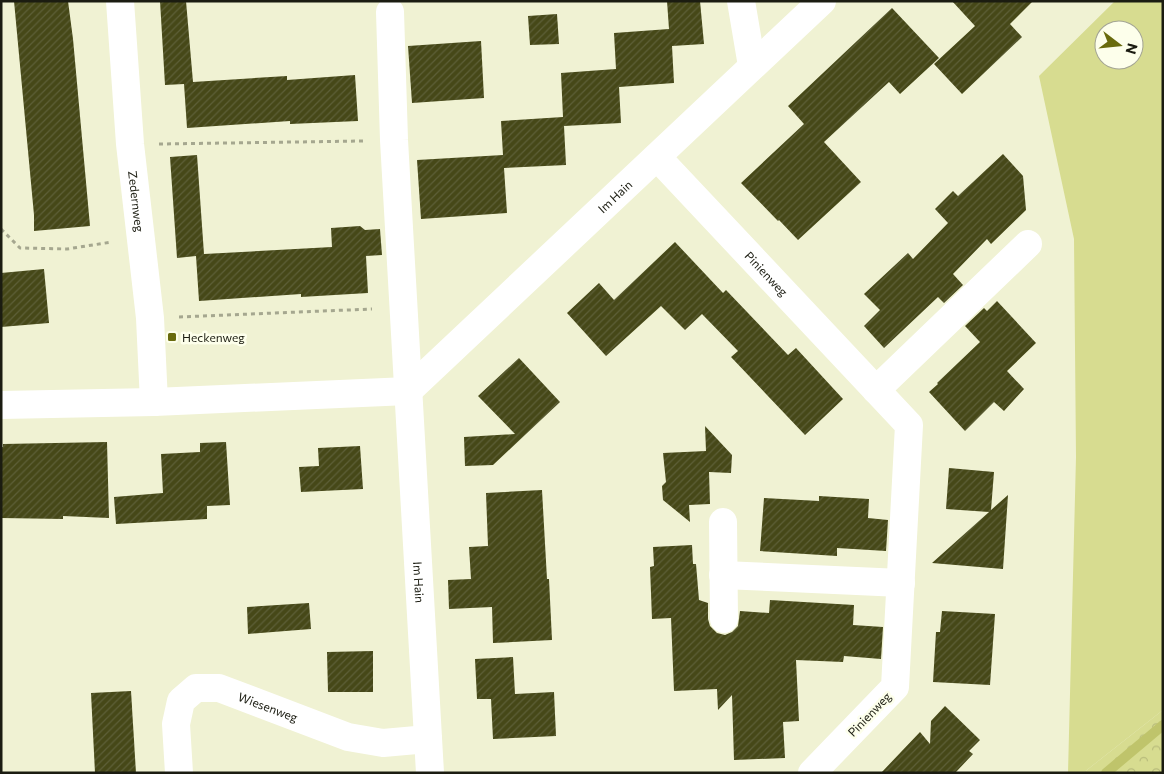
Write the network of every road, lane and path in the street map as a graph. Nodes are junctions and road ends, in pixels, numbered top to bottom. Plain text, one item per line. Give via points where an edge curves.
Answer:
1 (120, 1) edge
2 (741, 1) edge
3 (822, 1) edge
4 (390, 12) dead end
5 (752, 66) junction
6 (394, 140) junction
7 (130, 144) junction
8 (657, 157) junction
9 (1, 229) edge
10 (141, 231) junction
11 (1028, 244) dead end
12 (403, 308) junction
13 (150, 318) junction
14 (876, 390) junction
15 (408, 391) junction
16 (154, 402) junction
17 (1, 405) edge
18 (723, 522) dead end
19 (723, 575) junction
20 (900, 584) junction
21 (724, 620) dead end
22 (428, 739) junction
23 (179, 773) edge
24 (430, 773) edge
25 (812, 773) edge

1 - 7 street, Zedernweg
2 - 5 street
3 - 5 street, Im Hain
4 - 6 street, Im Hain
5 - 8 street, Im Hain
6 - 7 path
6 - 12 street, Im Hain
7 - 10 street, Zedernweg
8 - 14 street, Pinienweg
8 - 15 street, Im Hain
9 - 10 path via 20,248 67,248 112,242
10 - 13 street, Zedernweg
11 - 14 street
12 - 13 path
12 - 15 street, Im Hain
13 - 16 street, Zedernweg
14 - 20 street, Pinienweg via 909,425
15 - 16 street
15 - 22 street, Im Hain
16 - 17 street
18 - 19 street
19 - 20 street
19 - 21 street
20 - 25 street, Pinienweg via 895,687
22 - 23 street, Wiesenweg via 382,744 348,737 219,688 196,688 181,701 176,724
22 - 24 street, Im Hain

